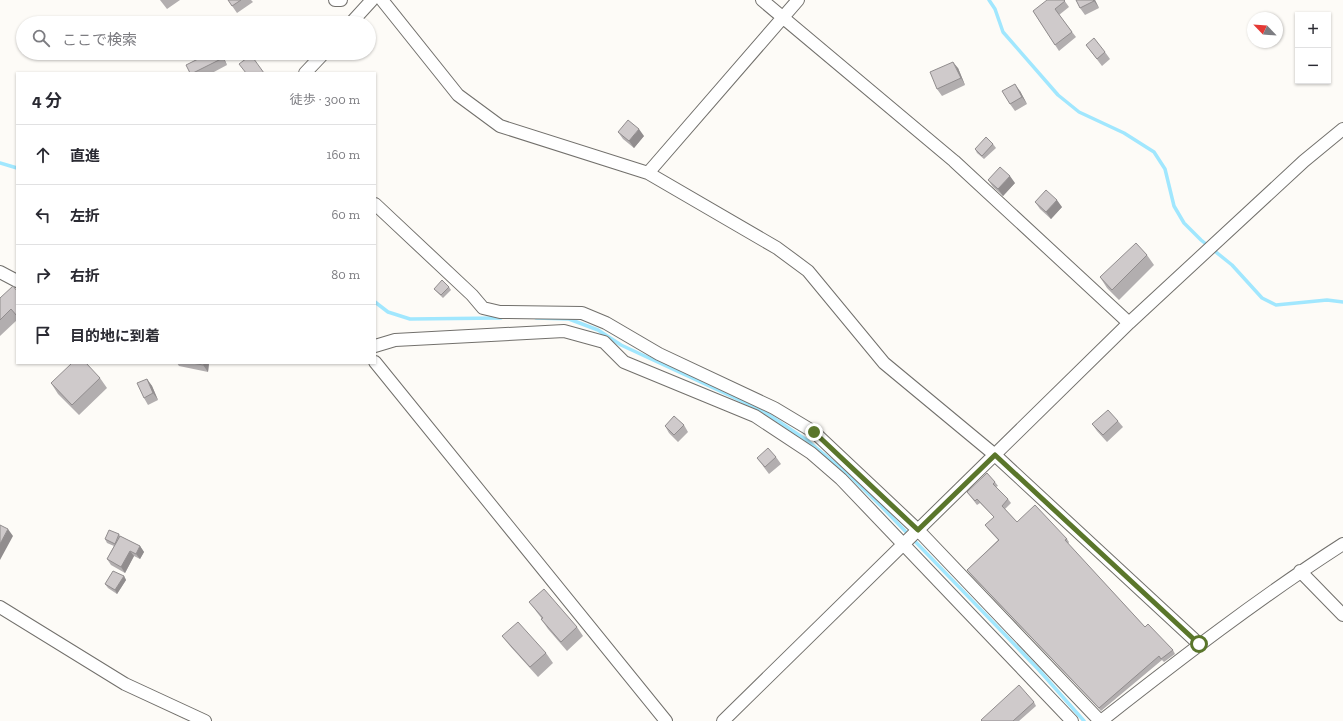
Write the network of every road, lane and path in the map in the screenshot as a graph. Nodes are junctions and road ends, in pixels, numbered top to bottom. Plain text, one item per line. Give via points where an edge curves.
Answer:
1 (336, 0) edge
2 (341, 0) edge
3 (372, 0) edge
4 (382, 0) edge
5 (762, 0) edge
6 (798, 0) edge
7 (357, 16) edge
8 (783, 17) junction
9 (317, 60) edge
10 (306, 72) edge
11 (1343, 129) edge
12 (648, 173) junction
13 (376, 205) edge
14 (0, 272) edge
15 (16, 280) edge
16 (1129, 323) junction
17 (376, 346) edge
18 (376, 363) edge
19 (995, 455) junction
20 (918, 530) junction
21 (903, 542) junction
22 (1343, 544) edge
23 (1300, 571) junction
24 (0, 607) edge
25 (1343, 615) edge
26 (1199, 644) junction
27 (205, 721) edge
28 (666, 721) edge
29 (723, 721) edge
30 (1072, 721) edge
31 (1101, 721) edge

1 - 2 street
3 - 7 street
4 - 12 street via 458,95 500,126
5 - 8 street
6 - 8 street
8 - 12 street
8 - 16 street via 954,161
9 - 10 street
11 - 16 street via 1304,161
12 - 19 street via 777,248 808,271 884,363
13 - 20 street via 472,294 483,308 500,312 582,313 606,323 659,354 774,408 814,432
14 - 15 street
16 - 19 street
17 - 21 street via 395,340 564,331 604,342 624,362 761,420 811,453 841,479
18 - 28 street
19 - 20 street
19 - 26 street
20 - 21 street
20 - 31 street
21 - 29 street
21 - 30 street
22 - 23 street
23 - 25 street
23 - 26 street
24 - 27 street via 126,684
26 - 31 street

